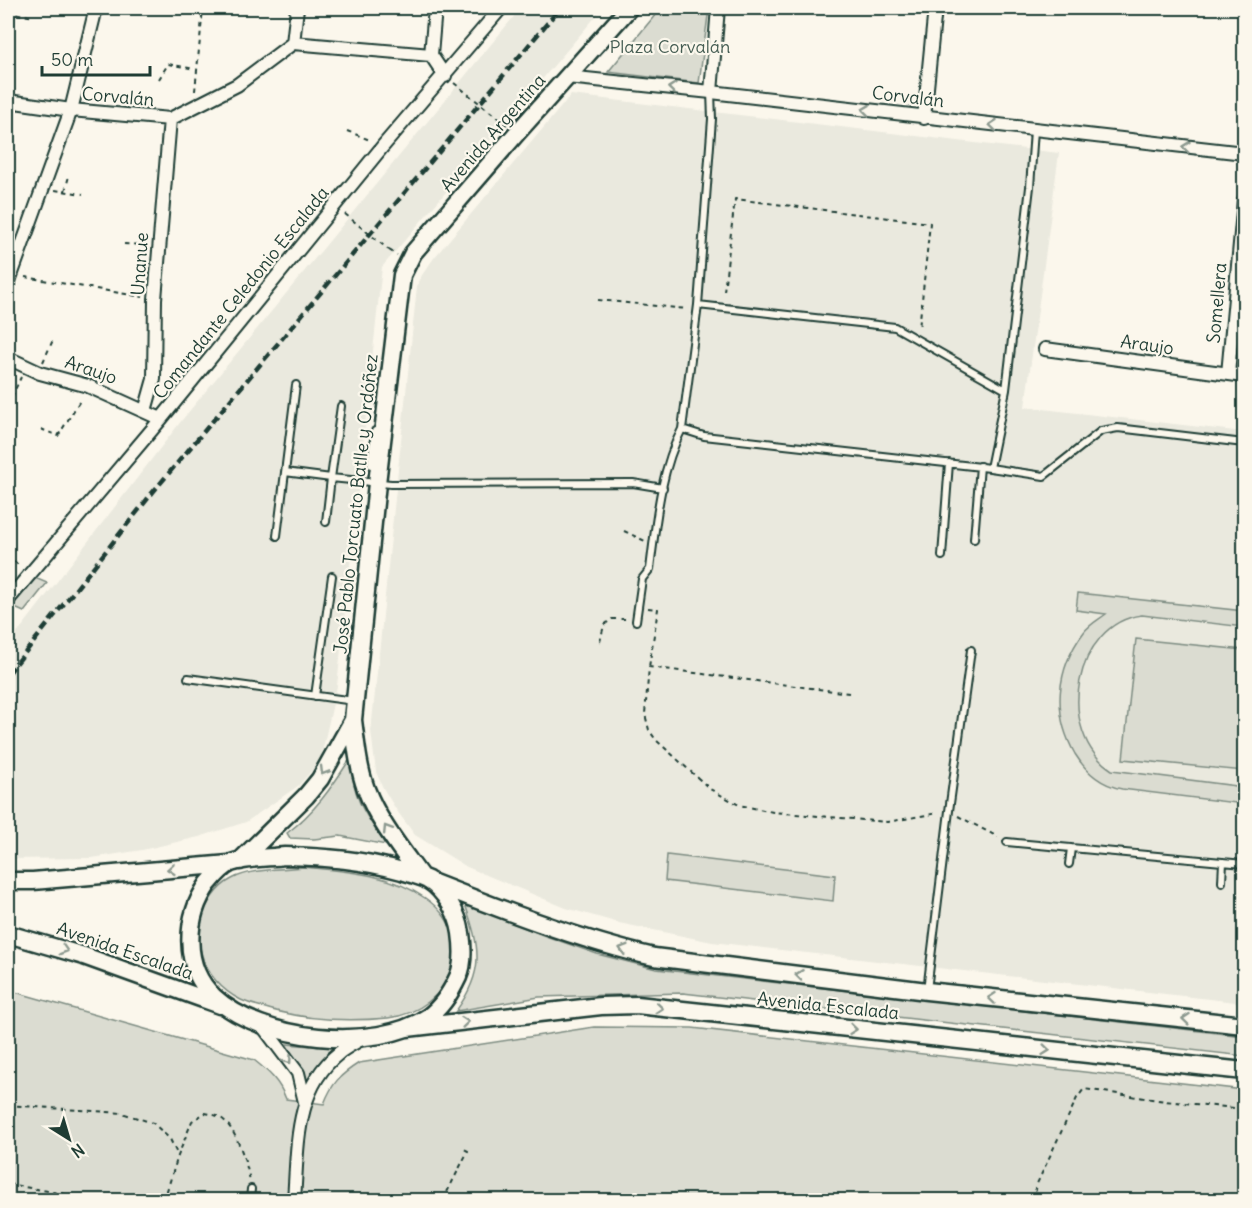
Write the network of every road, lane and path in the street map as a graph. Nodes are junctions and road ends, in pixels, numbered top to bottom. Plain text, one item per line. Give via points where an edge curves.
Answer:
1 (96, 8) edge
2 (203, 8) edge
3 (297, 8) edge
4 (435, 8) edge
5 (501, 8) edge
6 (629, 8) edge
7 (718, 8) edge
8 (935, 8) edge
9 (8, 12) edge
10 (34, 18) dead end
11 (293, 43) junction
12 (431, 55) junction
13 (196, 69) junction
14 (567, 77) junction
15 (159, 79) dead end
16 (450, 79) junction
17 (711, 92) junction
18 (8, 101) edge
19 (194, 108) junction
20 (71, 110) junction
21 (924, 118) junction
22 (170, 119) junction
23 (507, 125) dead end
24 (1034, 130) junction
25 (347, 131) dead end
26 (383, 146) junction
27 (1245, 153) edge
28 (69, 176) dead end
29 (44, 187) junction
30 (64, 191) junction
31 (83, 195) dead end
32 (1245, 200) edge
33 (345, 214) dead end
34 (124, 244) dead end
35 (159, 245) junction
36 (389, 249) dead end
37 (9, 279) edge
38 (399, 291) joint
39 (724, 291) dead end
40 (155, 299) junction
41 (598, 300) dead end
42 (698, 305) junction
43 (53, 340) dead end
44 (918, 340) junction
45 (1046, 349) dead end
46 (8, 358) edge
47 (26, 366) junction
48 (39, 372) junction
49 (1228, 374) junction
50 (1245, 376) edge
51 (296, 385) dead end
52 (88, 386) junction
53 (1006, 390) junction
54 (8, 405) edge
55 (341, 406) dead end
56 (145, 411) junction
57 (161, 419) junction
58 (41, 429) dead end
59 (682, 429) junction
60 (1245, 442) edge
61 (949, 463) junction
62 (980, 466) junction
63 (990, 468) junction
64 (285, 472) junction
65 (332, 478) junction
66 (371, 478) junction
67 (663, 488) junction
68 (326, 522) dead end
69 (624, 531) dead end
70 (277, 536) dead end
71 (974, 540) dead end
72 (653, 543) junction
73 (8, 555) edge
74 (942, 556) dead end
75 (28, 575) junction
76 (332, 576) dead end
77 (8, 600) edge
78 (638, 606) junction
79 (636, 621) joint
80 (600, 642) dead end
81 (971, 650) dead end
82 (649, 667) junction
83 (188, 678) dead end
84 (849, 693) dead end
85 (315, 696) junction
86 (354, 701) junction
87 (353, 720) junction
88 (949, 811) junction
89 (1007, 842) joint
90 (1071, 848) junction
91 (234, 862) junction
92 (1223, 862) junction
93 (1069, 864) dead end
94 (1245, 864) edge
95 (425, 879) junction
96 (8, 881) edge
97 (1222, 882) dead end
98 (8, 934) edge
99 (927, 991) junction
100 (229, 1009) junction
101 (261, 1024) junction
102 (1245, 1025) edge
103 (407, 1028) junction
104 (364, 1037) junction
105 (1245, 1071) edge
106 (305, 1102) junction
107 (8, 1105) edge
108 (1245, 1109) edge
109 (464, 1149) dead end
110 (178, 1156) junction
111 (8, 1184) edge
112 (251, 1189) joint
113 (98, 1200) edge
114 (164, 1200) edge
115 (250, 1200) edge
116 (294, 1200) edge
117 (443, 1200) edge
118 (1039, 1200) edge

1 - 20 street
2 - 13 path
3 - 11 street
4 - 12 street
5 - 16 street, Comandante Celedonio Escalada
6 - 14 main road, Avenida Argentina
7 - 17 street
8 - 21 street
9 - 10 path
11 - 12 street
11 - 19 street, Corvalán via 237,85
12 - 16 street
13 - 15 path via 168,64
13 - 19 path
17 -> 14 street, Corvalán
14 - 38 main road, Avenida Argentina via 413,253
16 - 23 path, bridge
16 - 26 street, Comandante Celedonio Escalada
21 -> 17 street, Corvalán
17 - 42 lane
18 - 20 street, Corvalán
19 - 22 street, Corvalán
20 - 22 street, Corvalán
20 - 29 street
24 -> 21 street, Corvalán
22 - 35 street, Unanue
27 -> 24 street, Corvalán
24 - 53 lane
25 - 26 path
26 - 57 street, Comandante Celedonio Escalada
28 - 30 path
29 - 30 path
29 - 37 street
30 - 31 path
32 - 49 street, Somellera
33 - 36 path, bridge
34 - 35 path
35 - 40 street, Unanue
37 - 40 path
38 - 66 main road, José Pablo Torcuato Batlle y Ordóñez via 383,428
39 - 44 path via 735,199 930,223
40 - 56 street, Unanue via 154,379
41 - 42 path via 686,310
42 - 44 lane via 895,327
42 - 59 lane
43 - 48 path
44 - 53 lane
45 - 49 street, Araujo
46 - 47 street, Araujo
47 - 48 street, Araujo
47 - 54 path
48 - 52 street, Araujo
49 - 50 street, Araujo
51 - 64 lane
52 - 56 street, Araujo
52 - 58 path via 58,436
53 - 63 lane
55 - 65 lane
56 - 57 street, Araujo
57 - 75 street, Comandante Celedonio Escalada
59 - 61 lane via 704,435
59 - 67 lane
60 - 63 lane via 1118,428 1101,430 1044,476
61 - 62 lane
61 - 74 lane
62 - 63 lane
62 - 71 lane
64 - 65 lane
64 - 70 lane
65 - 66 lane
65 - 68 lane
66 - 67 lane via 633,483
66 - 86 main road, José Pablo Torcuato Batlle y Ordóñez
67 - 72 lane
69 - 72 path
72 - 78 lane via 650,569 642,579
73 - 75 path
75 - 77 street, Comandante Celedonio Escalada
76 - 85 lane
78 - 79 lane
78 - 82 path via 658,609
79 - 80 path via 612,619 604,625
81 - 88 lane
82 - 84 path
82 - 88 path via 645,714 649,730 710,789 739,805 773,812 887,822
83 - 85 lane
85 - 86 lane
86 - 87 main road, José Pablo Torcuato Batlle y Ordóñez
87 -> 91 main road, José Pablo Torcuato Batlle y Ordóñez via 306,796
95 -> 87 main road, José Pablo Torcuato Batlle y Ordóñez via 388,831 366,790
88 - 89 path
88 - 99 lane
89 - 90 lane
90 - 92 lane
90 - 93 lane
91 - 95 main road, Avenida Escalada via 285,856 331,857 376,864
91 -> 96 main road
91 - 100 main road, José Pablo Torcuato Batlle y Ordóñez via 213,878 200,895 192,915 190,937 192,958 200,978 212,996
92 - 94 lane
92 - 97 lane
99 -> 95 main road, Avenida Escalada via 635,952 490,905
95 - 103 main road, José Pablo Torcuato Batlle y Ordóñez via 447,900 459,923 463,948 459,974 448,997 430,1016
98 -> 100 main road, Avenida Escalada via 84,956
102 -> 99 main road, Avenida Escalada
100 - 101 main road
101 - 104 main road via 330,1038
101 -> 106 street via 298,1073
103 - 104 main road
103 -> 105 main road, Avenida Escalada via 637,1005
104 - 106 street via 339,1053 318,1076
106 - 116 street
107 - 110 path via 122,1113 153,1123 170,1139
108 - 118 path via 1084,1089 1035,1188
109 - 117 path via 468,1151
110 - 112 path via 192,1122 206,1113 221,1117 236,1137
110 - 114 path
111 - 113 path
112 - 115 lane

